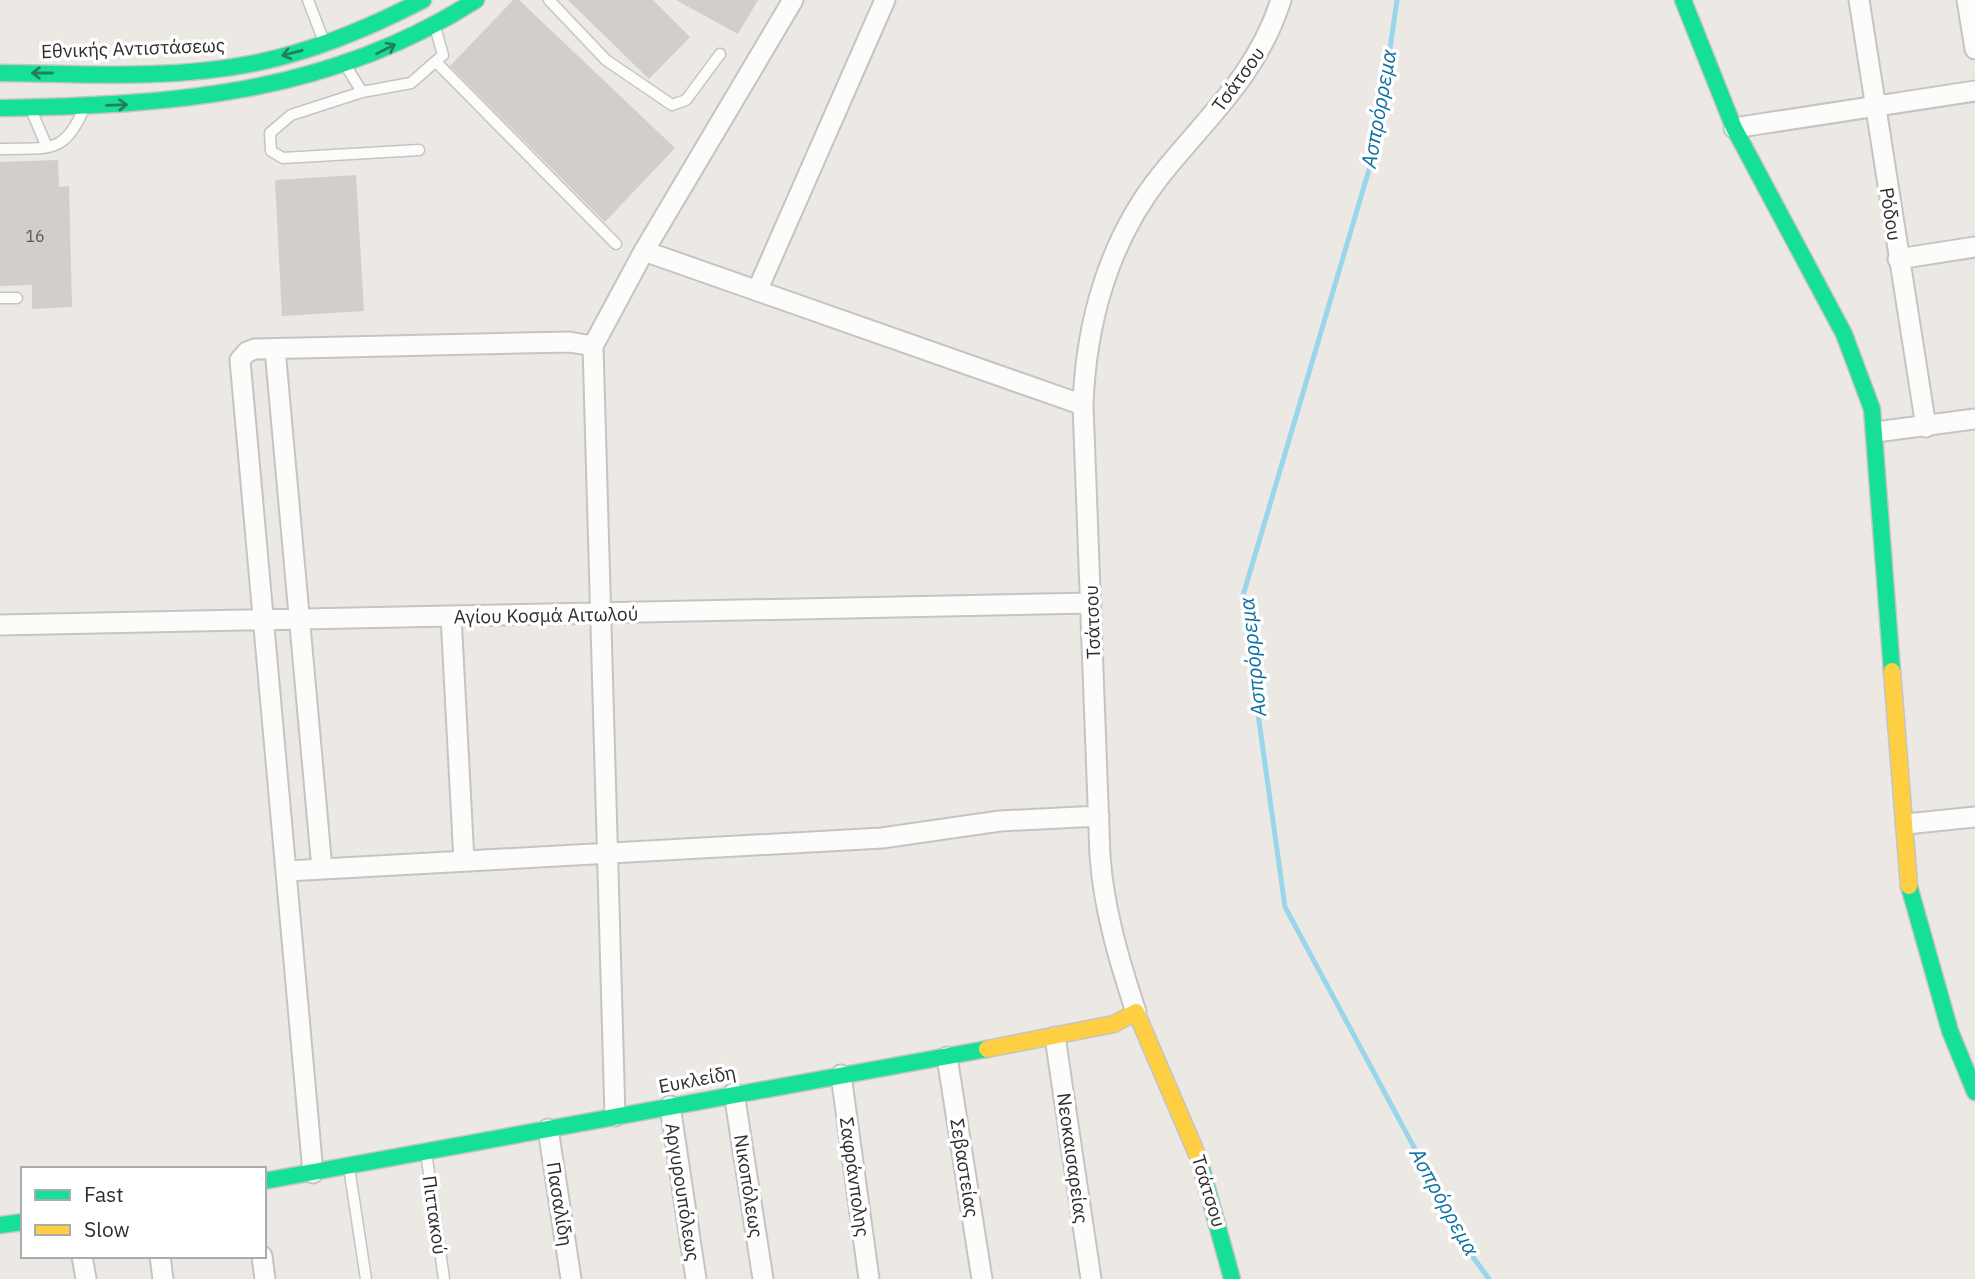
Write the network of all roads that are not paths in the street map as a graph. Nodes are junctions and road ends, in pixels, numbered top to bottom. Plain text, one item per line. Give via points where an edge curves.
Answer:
1 (308, 0) edge
2 (423, 0) edge
3 (475, 0) edge
4 (549, 0) edge
5 (793, 0) edge
6 (885, 0) edge
7 (1282, 0) edge
8 (1683, 0) edge
9 (1859, 0) edge
10 (1967, 0) edge
11 (434, 24) junction
12 (324, 43) junction
13 (1975, 49) edge
14 (720, 54) dead end
15 (437, 63) junction
16 (345, 65) junction
17 (0, 73) edge
18 (1975, 91) edge
19 (362, 92) junction
20 (1874, 104) junction
21 (84, 106) junction
22 (0, 108) edge
23 (30, 108) junction
24 (1734, 128) junction
25 (47, 147) junction
26 (0, 149) edge
27 (419, 150) dead end
28 (616, 244) dead end
29 (1975, 247) edge
30 (645, 251) junction
31 (1898, 260) junction
32 (757, 291) junction
33 (17, 298) dead end
34 (0, 299) edge
35 (593, 346) junction
36 (275, 349) junction
37 (1083, 405) junction
38 (1975, 419) edge
39 (1926, 427) junction
40 (1876, 432) junction
41 (1091, 603) junction
42 (599, 614) junction
43 (451, 616) junction
44 (299, 619) junction
45 (264, 620) junction
46 (0, 625) edge
47 (1099, 816) junction
48 (1975, 817) edge
49 (1906, 824) junction
50 (607, 853) junction
51 (464, 861) junction
52 (322, 869) junction
53 (287, 871) junction
54 (1136, 1012) junction
55 (1055, 1037) junction
56 (947, 1057) junction
57 (841, 1075) junction
58 (1975, 1092) edge
59 (734, 1093) junction
60 (670, 1106) junction
61 (615, 1116) junction
62 (548, 1129) junction
63 (426, 1152) junction
64 (349, 1166) junction
65 (313, 1172) junction
66 (266, 1181) edge
67 (21, 1222) edge
68 (2, 1226) edge
69 (82, 1258) edge
70 (160, 1258) edge
71 (262, 1258) edge
72 (86, 1279) edge
73 (163, 1279) edge
74 (265, 1279) edge
75 (366, 1279) edge
76 (444, 1279) edge
77 (571, 1279) edge
78 (696, 1279) edge
79 (763, 1279) edge
80 (869, 1279) edge
81 (982, 1279) edge
82 (1091, 1279) edge
83 (1231, 1279) edge

1 - 12 lane
2 - 12 street, Εθνικής Αντιστάσεως
3 - 11 street
4 - 14 lane via 606,60 672,105 686,100
5 - 30 street
6 - 32 street
7 - 37 street, Τσάτσου via 1249,71 1161,174 1125,230 1092,321
8 - 24 street
9 - 20 street, Ρόδου
10 - 13 street
11 - 15 lane via 443,51
16 -> 11 street
12 -> 17 street, Εθνικής Αντιστάσεως via 293,54 219,68
15 - 19 lane via 411,82
15 - 28 lane
16 - 19 lane
21 -> 16 street via 153,104 254,92
18 - 20 street
19 - 27 lane via 292,115 272,130 271,151 283,158
20 - 24 street
20 - 31 street, Ρόδου
21 - 23 street
21 - 25 lane via 70,137
22 - 23 street
23 - 25 lane
24 - 40 street via 1844,334
25 - 26 lane
29 - 31 street
30 - 32 street
30 - 35 street
31 - 39 street, Ρόδου
32 - 37 street
33 - 34 lane
35 - 36 street via 569,342
35 - 42 street
36 - 44 street
36 - 45 street via 250,351 240,363
37 - 41 street, Τσάτσου
38 - 39 street
39 - 40 street
40 - 49 street
41 - 42 street, Αγίου Κοσμά Αιτωλού
41 - 47 street, Τσάτσου
42 - 43 street, Αγίου Κοσμά Αιτωλού
42 - 50 street
43 - 44 street, Αγίου Κοσμά Αιτωλού
43 - 51 street
44 - 45 street, Αγίου Κοσμά Αιτωλού
44 - 52 street
45 - 46 street, Αγίου Κοσμά Αιτωλού
45 - 53 street
47 - 50 street via 1000,821 882,838
47 - 54 street, Τσάτσου via 1103,894
48 - 49 street
49 - 58 street via 1910,895 1950,1031
50 - 51 street
50 - 61 street
51 - 52 street
52 - 53 street
53 - 65 street
54 - 55 street, Ευκλείδη via 1114,1024
54 - 83 street, Τσάτσου via 1178,1098 1207,1176
55 - 56 street, Ευκλείδη
55 - 82 street, Νεοκαισαρείας
56 - 57 street, Ευκλείδη
56 - 81 street, Σεβαστείας
57 - 59 street, Ευκλείδη
57 - 80 street, Σαφράνπολης
59 - 60 street, Ευκλείδη
59 - 79 street, Νικοπόλεως
60 - 61 street, Ευκλείδη
60 - 78 street, Αργυρουπόλεως
61 - 62 street, Ευκλείδη
62 - 63 street, Ευκλείδη
62 - 77 street, Πασαλίδη
63 - 64 street, Ευκλείδη
63 - 76 lane, Πιττακού
64 - 65 street, Ευκλείδη
64 - 75 lane
65 - 66 street, Ευκλείδη
67 - 68 street
69 - 72 street
70 - 73 street
71 - 74 street

